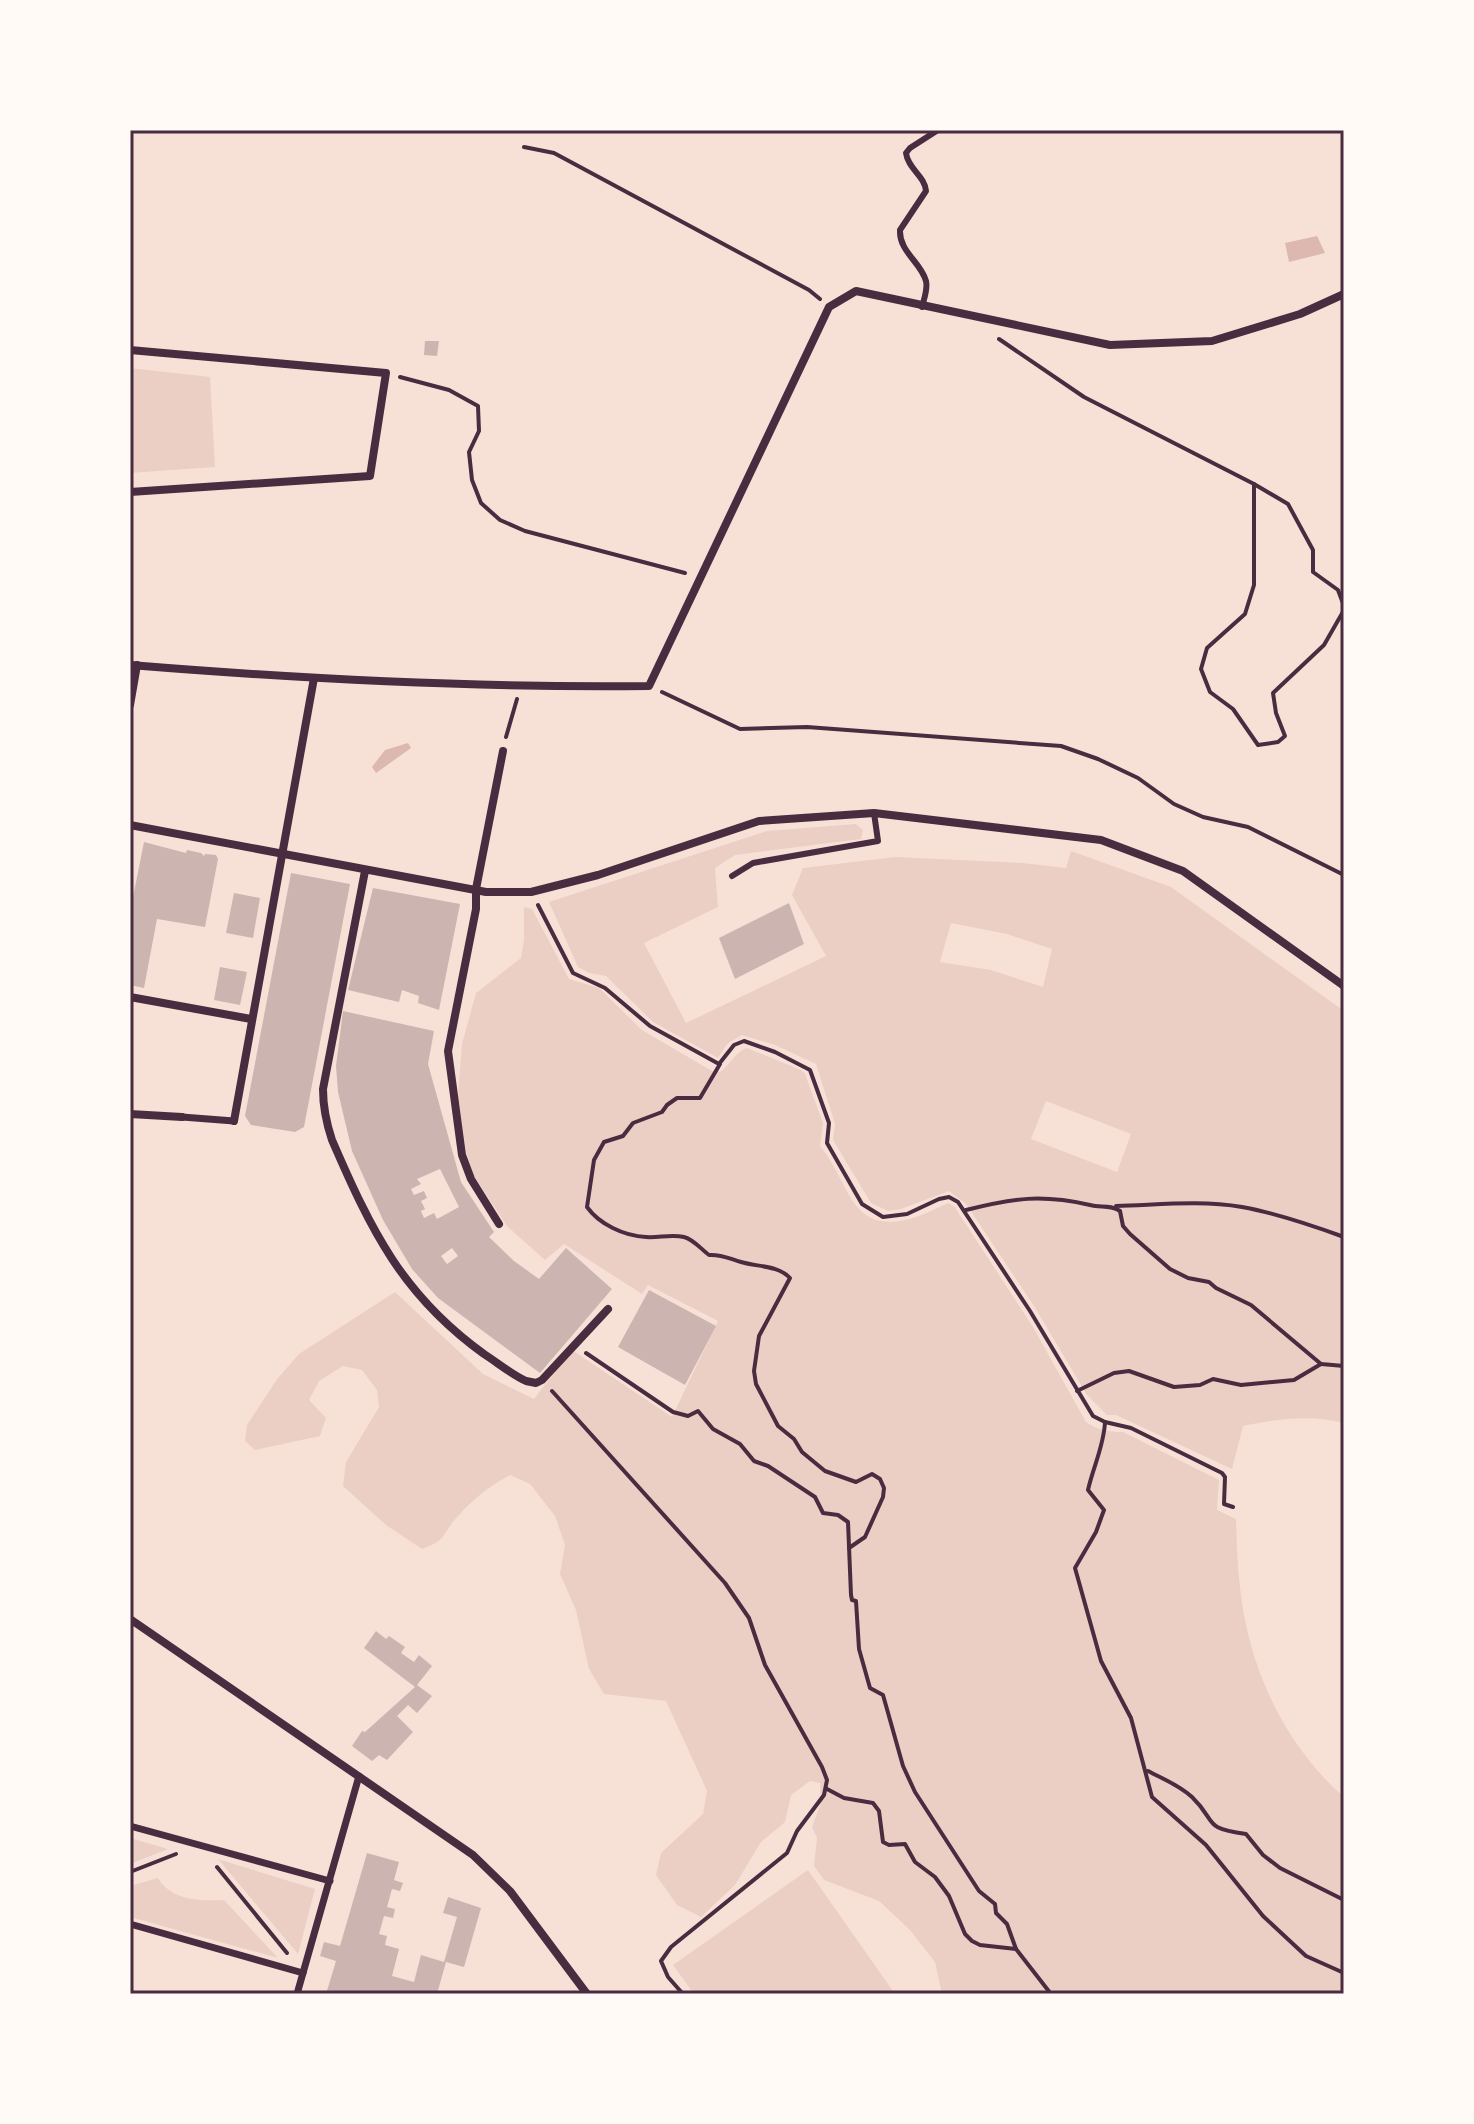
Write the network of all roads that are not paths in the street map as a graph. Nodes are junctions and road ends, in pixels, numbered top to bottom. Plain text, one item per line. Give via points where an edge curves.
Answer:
1 (938, 130) edge
2 (1344, 294) edge
3 (922, 307) junction
4 (130, 350) edge
5 (130, 492) edge
6 (134, 665) edge
7 (314, 678) junction
8 (130, 705) edge
9 (503, 751) road end
10 (874, 813) junction
11 (130, 825) edge
12 (281, 855) junction
13 (365, 871) junction
14 (732, 876) dead end
15 (476, 889) junction
16 (1344, 986) edge
17 (130, 997) edge
18 (251, 1019) junction
19 (130, 1114) edge
20 (182, 1117) joint
21 (234, 1121) joint
22 (499, 1224) dead end
23 (608, 1309) dead end
24 (130, 1619) edge
25 (359, 1776) junction
26 (130, 1826) edge
27 (330, 1881) junction
28 (130, 1924) edge
29 (303, 1973) junction
30 (297, 1994) edge
31 (587, 1994) edge

1 - 3 lane via 906,153 926,184 900,230 927,284
2 - 3 street via 1300,314 1212,341 1146,346 1110,345
3 - 7 street via 856,291 829,307 649,686 520,687
4 - 5 street via 386,373 370,476
6 - 7 street
6 - 8 street
7 - 12 street
9 - 15 street
10 - 14 lane via 878,841 753,863
10 - 15 street via 759,821 531,892
10 - 16 street via 1101,840 1183,871
11 - 12 street
12 - 13 street
12 - 18 street
13 - 15 street
13 - 23 street via 323,1089 326,1123 378,1237 418,1295 451,1328 517,1377 536,1383
15 - 22 street via 448,1051 462,1155
17 - 18 street
18 - 21 street
19 - 20 street
20 - 21 street
24 - 25 street
25 - 27 street
25 - 31 street via 494,1873
26 - 27 street
27 - 29 street
28 - 29 street
29 - 30 street

